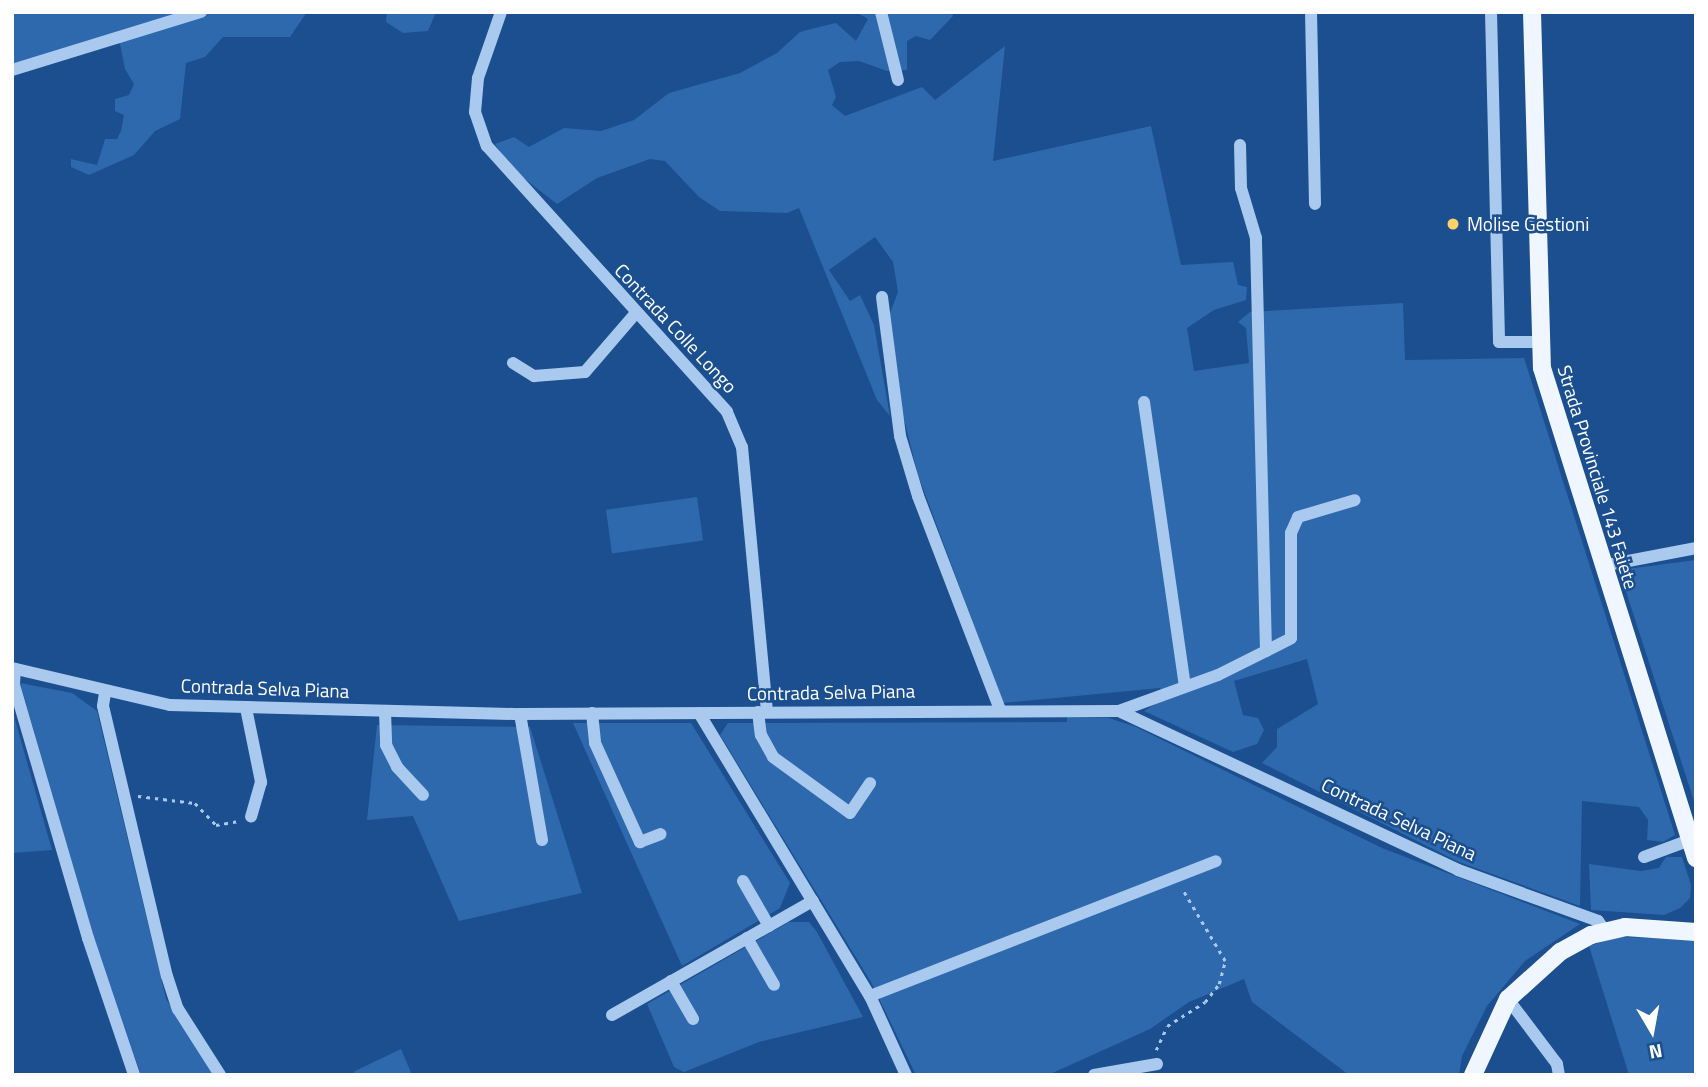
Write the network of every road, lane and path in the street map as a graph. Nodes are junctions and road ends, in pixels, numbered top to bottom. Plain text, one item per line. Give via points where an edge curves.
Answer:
1 (201, 12) edge
2 (501, 12) edge
3 (881, 12) edge
4 (1311, 12) edge
5 (1491, 12) edge
6 (1532, 12) edge
7 (12, 70) edge
8 (898, 80) dead end
9 (1240, 145) dead end
10 (1315, 204) dead end
11 (882, 297) dead end
12 (636, 313) junction
13 (1538, 342) junction
14 (513, 363) dead end
15 (1144, 402) dead end
16 (727, 412) junction
17 (715, 419) dead end
18 (1355, 500) dead end
19 (1696, 548) edge
20 (1602, 566) junction
21 (1266, 651) junction
22 (14, 669) edge
23 (1185, 685) junction
24 (105, 693) junction
25 (246, 708) junction
26 (1000, 710) junction
27 (385, 711) junction
28 (1119, 711) junction
29 (763, 712) junction
30 (592, 713) junction
31 (699, 713) junction
32 (520, 714) junction
33 (870, 783) dead end
34 (124, 795) junction
35 (423, 795) dead end
36 (251, 817) joint
37 (662, 834) dead end
38 (542, 840) dead end
39 (1690, 840) junction
40 (1644, 857) dead end
41 (1696, 858) edge
42 (1216, 861) dead end
43 (1175, 877) junction
44 (743, 881) dead end
45 (813, 901) junction
46 (769, 926) junction
47 (1605, 931) junction
48 (1696, 932) edge
49 (747, 938) junction
50 (671, 981) junction
51 (774, 985) dead end
52 (870, 996) junction
53 (1508, 999) junction
54 (612, 1015) dead end
55 (693, 1019) dead end
56 (1157, 1064) joint
57 (134, 1075) edge
58 (220, 1075) edge
59 (906, 1075) edge
60 (1094, 1075) edge
61 (1473, 1075) edge
62 (1559, 1075) edge

1 - 7 street
2 - 12 street, Contrada Colle Longo via 478,78 475,112 487,146
3 - 8 street
4 - 10 street
5 - 13 street via 1499,342
6 - 13 main road, Strada Provinciale 143 Faiete
9 - 21 street via 1241,188 1256,238
11 - 26 street via 900,436 918,496
12 - 14 street via 585,372 534,376
12 - 16 street, Contrada Colle Longo
13 - 20 main road, Strada Provinciale 143 Faiete via 1547,392
15 - 23 street
16 - 17 street
16 - 29 street, Contrada Colle Longo via 743,447 748,476
18 - 21 street via 1298,517 1291,533 1291,638
19 - 20 street
20 - 39 main road, Strada Provinciale 143 Faiete
21 - 23 street
22 - 24 street, Contrada Selva Piana
22 - 57 street via 14,685
23 - 28 street
24 - 25 street, Contrada Selva Piana via 170,705
24 - 34 street via 103,706
25 - 27 street, Contrada Selva Piana
25 - 36 street via 261,782
26 - 28 street, Contrada Selva Piana
26 - 29 street, Contrada Selva Piana
27 - 32 street, Contrada Selva Piana
27 - 35 street via 386,745 397,767
28 - 47 street, Contrada Selva Piana via 1458,870 1598,921
29 - 31 street, Contrada Selva Piana
29 - 33 street, Contrada Colle Longo via 761,735 773,757 850,813
30 - 31 street, Contrada Selva Piana
30 - 32 street, Contrada Selva Piana
30 - 37 street via 595,743 640,842
31 - 45 street
32 - 38 street
34 - 36 path via 195,803 222,827
34 - 58 street via 178,1009
39 - 40 street
39 - 41 main road, Strada Provinciale 143 Faiete
42 - 43 street
43 - 52 street
43 - 56 path via 1225,961 1219,984 1205,1002 1167,1026 1156,1045
44 - 46 street
45 - 46 street
45 - 52 street
46 - 49 street
47 - 48 main road via 1646,926
47 - 53 main road via 1560,951
49 - 50 street
49 - 51 street
50 - 54 street
50 - 55 street
52 - 59 street
53 - 61 main road
53 - 62 street via 1557,1065
56 - 60 street

